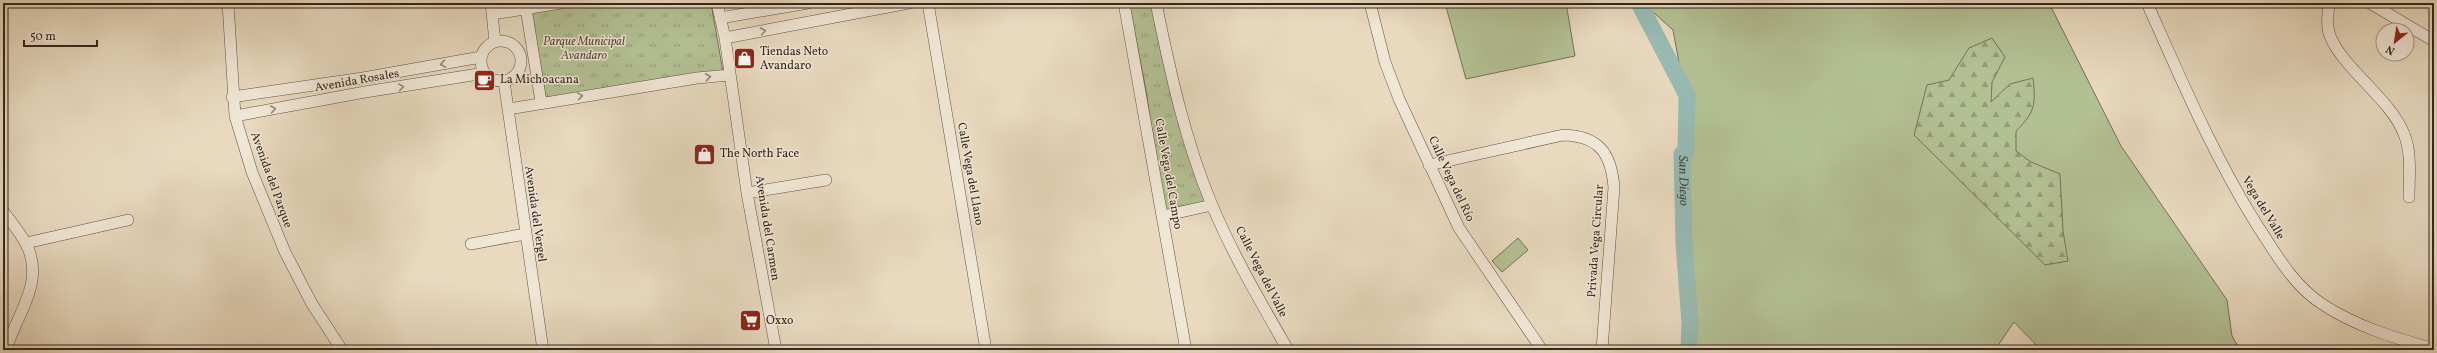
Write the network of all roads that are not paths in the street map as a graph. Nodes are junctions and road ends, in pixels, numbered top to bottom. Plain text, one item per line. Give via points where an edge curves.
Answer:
1 (228, 3) edge
2 (561, 3) edge
3 (717, 3) edge
4 (808, 3) edge
5 (909, 3) edge
6 (928, 3) edge
7 (1124, 3) edge
8 (1156, 3) edge
9 (1370, 3) edge
10 (2147, 3) edge
11 (2329, 3) edge
12 (2370, 3) edge
13 (492, 8) edge
14 (526, 8) junction
15 (720, 18) junction
16 (725, 38) junction
17 (2434, 41) edge
18 (496, 42) junction
19 (533, 55) junction
20 (481, 57) junction
21 (521, 58) junction
22 (485, 73) junction
23 (730, 75) junction
24 (363, 78) junction
25 (504, 81) junction
26 (365, 92) junction
27 (232, 97) junction
28 (541, 102) junction
29 (508, 109) junction
30 (235, 116) junction
31 (1429, 164) junction
32 (826, 180) dead end
33 (747, 194) junction
34 (2409, 198) dead end
35 (1212, 205) junction
36 (3, 211) edge
37 (1163, 216) junction
38 (128, 220) dead end
39 (525, 234) junction
40 (26, 243) junction
41 (471, 244) dead end
42 (6, 350) edge
43 (342, 350) edge
44 (543, 350) edge
45 (776, 350) edge
46 (986, 350) edge
47 (1186, 350) edge
48 (1288, 350) edge
49 (1542, 350) edge
50 (1602, 350) edge
51 (2434, 350) edge

1 - 27 street, Avenida del Parque
2 - 14 street
3 - 15 street
4 - 15 street
16 -> 5 street
6 - 46 street, Calle Vega del Llano
7 - 37 street, Calle Vega del Campo
8 - 35 street, Calle Vega del Campo via 1181,112
9 - 31 street, Calle Vega del Río via 1385,62
10 - 51 street, Vega del Valle via 2204,131 2236,191 2288,272 2321,303 2345,318 2375,332
11 - 34 street via 2330,37 2391,111 2404,132 2409,151
12 - 17 street
13 - 14 street
13 - 18 street
14 - 19 street
15 - 16 street
16 - 23 street, Avenida del Carmen
18 - 20 street via 486,48
18 - 21 street via 502,41 515,46
19 - 21 street
19 - 28 street
20 - 22 street via 481,66
20 -> 24 street, Avenida Rosales
21 - 25 street via 519,71
22 - 25 street via 496,81
26 -> 22 street, Avenida Rosales
28 -> 23 street
23 - 33 street, Avenida del Carmen
24 - 26 street
24 - 27 street, Avenida Rosales
25 - 29 street, Avenida del Vergel
30 -> 26 street, Avenida Rosales
27 - 30 street, Avenida del Parque
28 - 29 street
29 - 39 street, Avenida del Vergel
30 - 43 street, Avenida del Parque via 252,172 273,226 309,298
31 - 49 street, Calle Vega del Río via 1459,228
31 - 50 street, Privada Vega Circular via 1563,135 1576,135 1591,141 1606,154 1610,162 1614,187
32 - 33 street
33 - 45 street, Avenida del Carmen
35 - 37 street
35 - 48 street, Calle Vega del Valle
36 - 40 street
37 - 47 street, Calle Vega del Campo
38 - 40 street
39 - 41 street
39 - 44 street, Avenida del Vergel
40 - 42 street via 32,258 32,282

